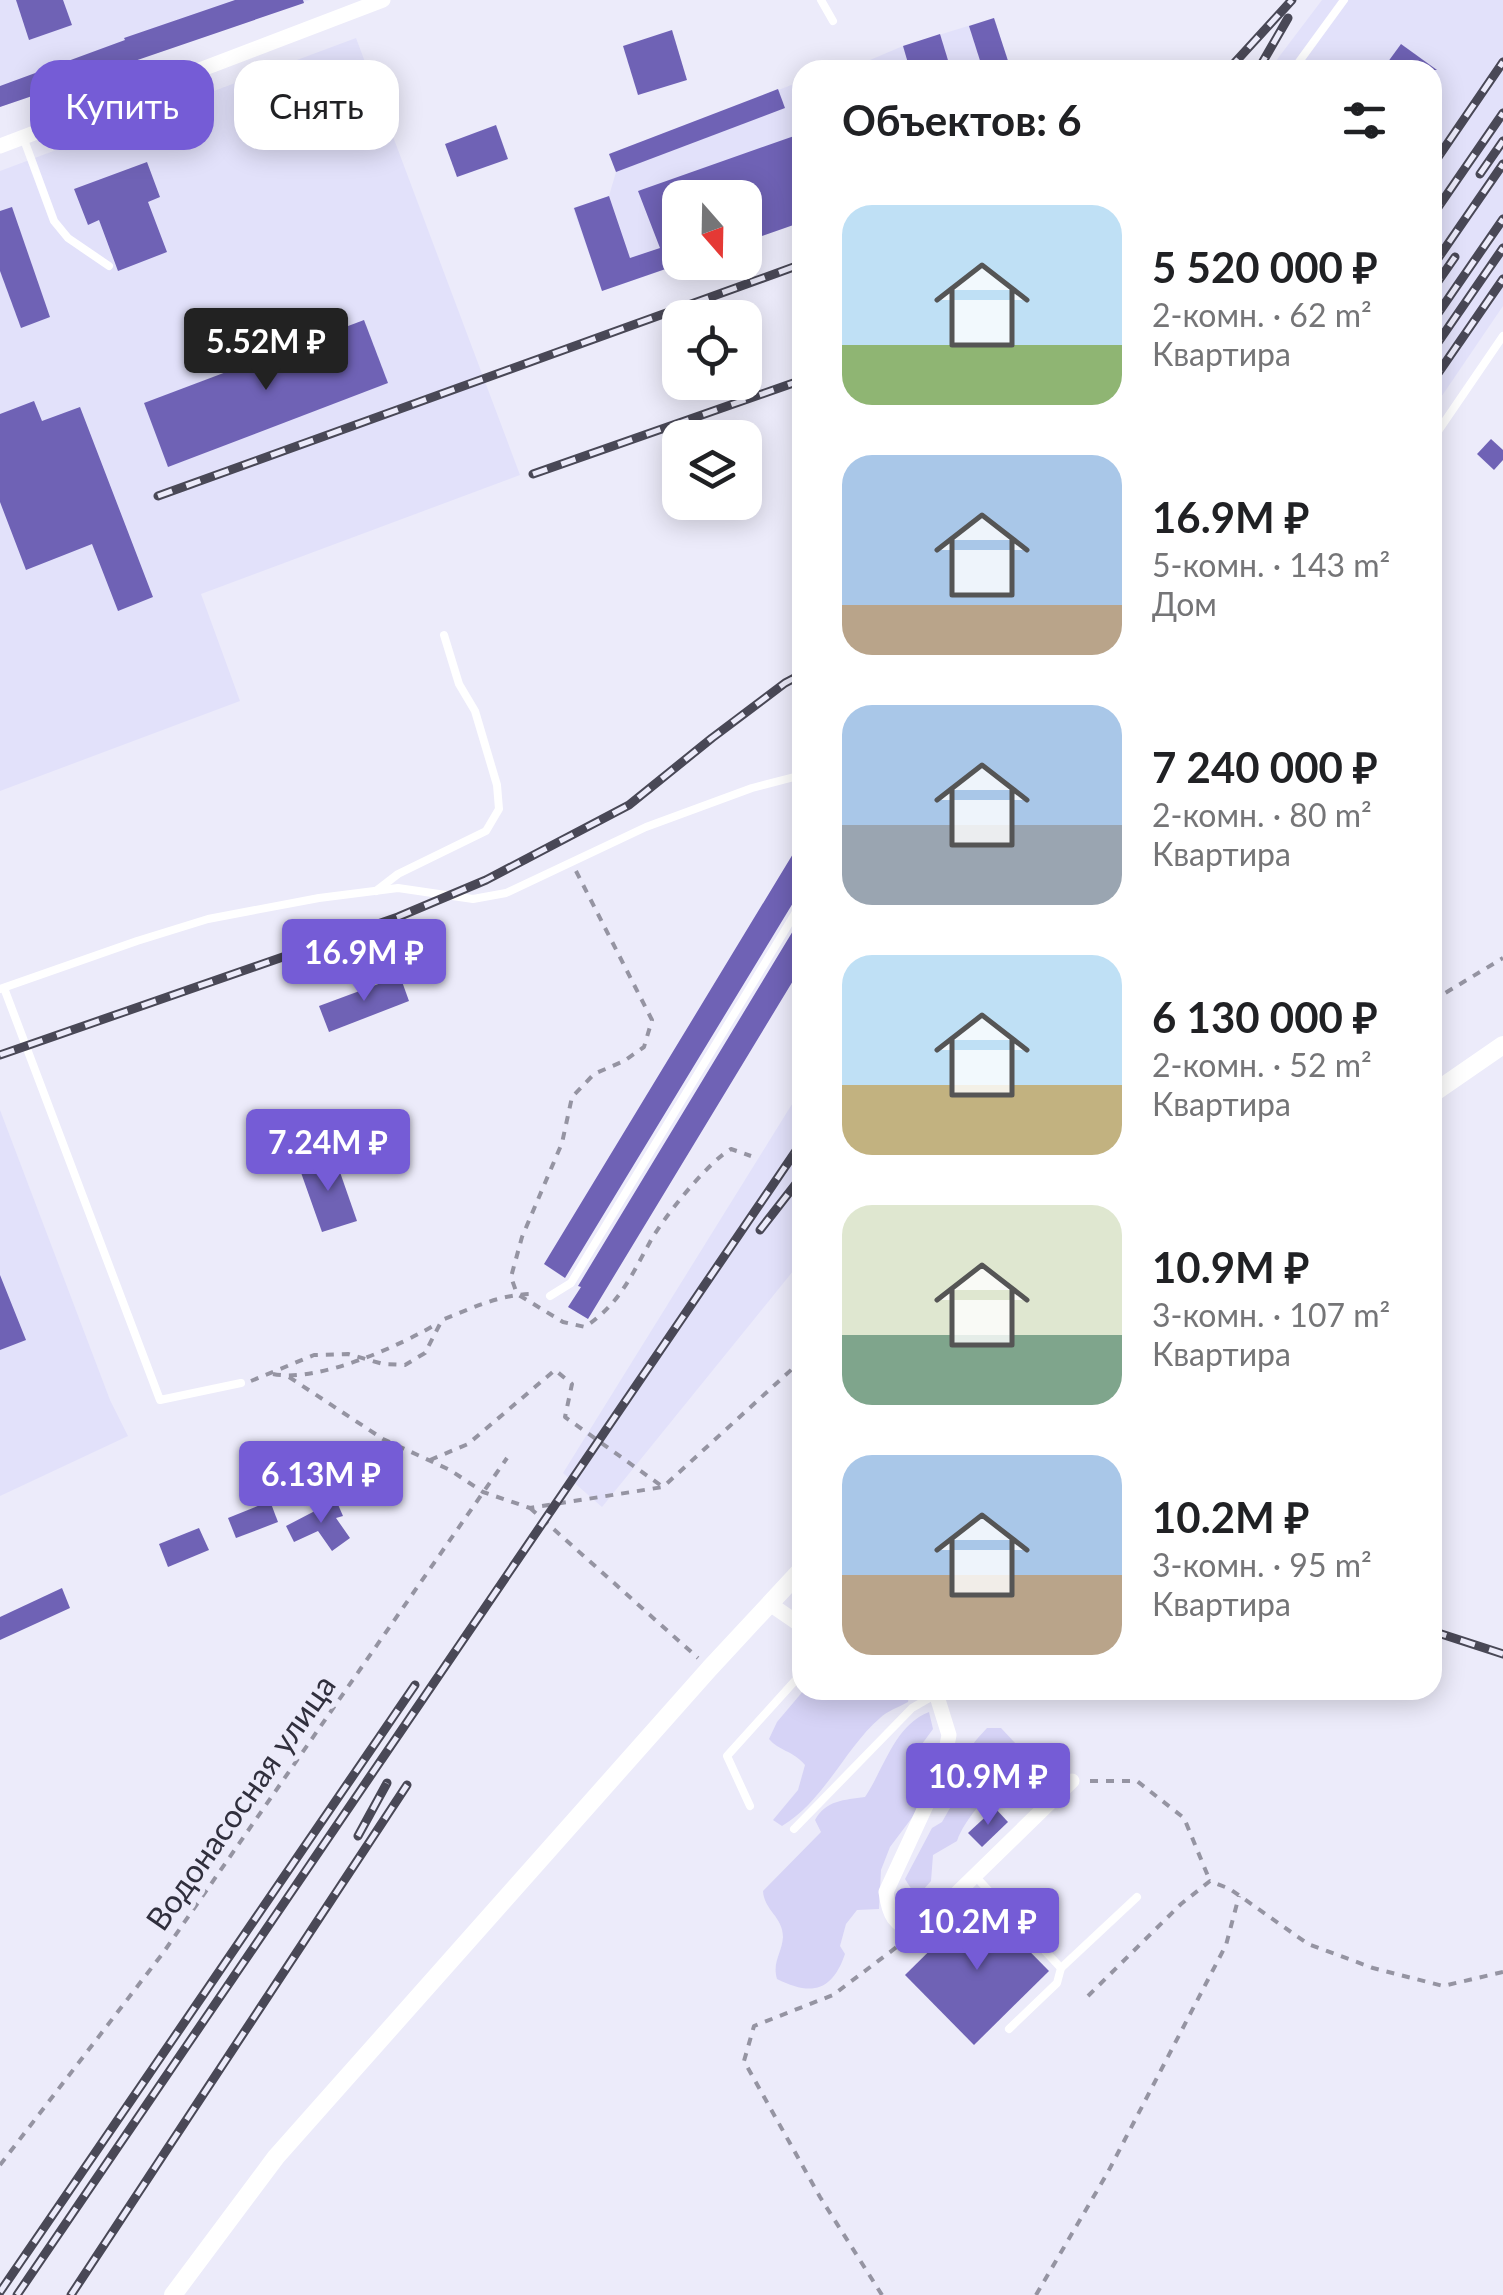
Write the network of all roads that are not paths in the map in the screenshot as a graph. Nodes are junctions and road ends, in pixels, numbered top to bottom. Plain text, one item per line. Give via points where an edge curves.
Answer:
1 (383, 0) edge
2 (821, 0) edge
3 (1344, 0) edge
4 (833, 21) dead end
5 (1300, 60) edge
6 (23, 137) junction
7 (0, 146) edge
8 (109, 266) dead end
9 (1503, 336) edge
10 (1442, 425) edge
11 (444, 635) dead end
12 (792, 778) edge
13 (376, 891) junction
14 (792, 918) edge
15 (2, 988) edge
16 (1503, 1045) edge
17 (1442, 1087) edge
18 (550, 1296) road end
19 (241, 1383) road end
20 (792, 1580) edge
21 (770, 1604) junction
22 (792, 1619) edge
23 (792, 1684) edge
24 (924, 1700) edge
25 (938, 1700) edge
26 (1072, 1781) road end
27 (750, 1806) dead end
28 (794, 1829) dead end
29 (975, 1876) junction
30 (1138, 1897) dead end
31 (1062, 1968) junction
32 (1009, 2029) dead end
33 (174, 2295) edge

1 - 6 street
2 - 4 lane
3 - 5 lane
6 - 7 street
6 - 8 lane via 54,221
9 - 10 lane
11 - 13 lane via 475,712 499,809 486,831
12 - 13 lane via 646,827 506,893 473,899
13 - 15 lane via 208,920
14 - 18 lane via 571,1283
15 - 19 lane via 160,1400
16 - 17 street
20 - 21 street
21 - 22 street
21 - 33 street via 276,2156
23 - 27 lane via 727,1756
24 - 28 lane
25 - 29 street via 949,1735 942,1771 886,1892 889,1913 900,1927 917,1932
26 - 29 street
29 - 31 lane
30 - 31 lane
31 - 32 lane via 1057,1984

